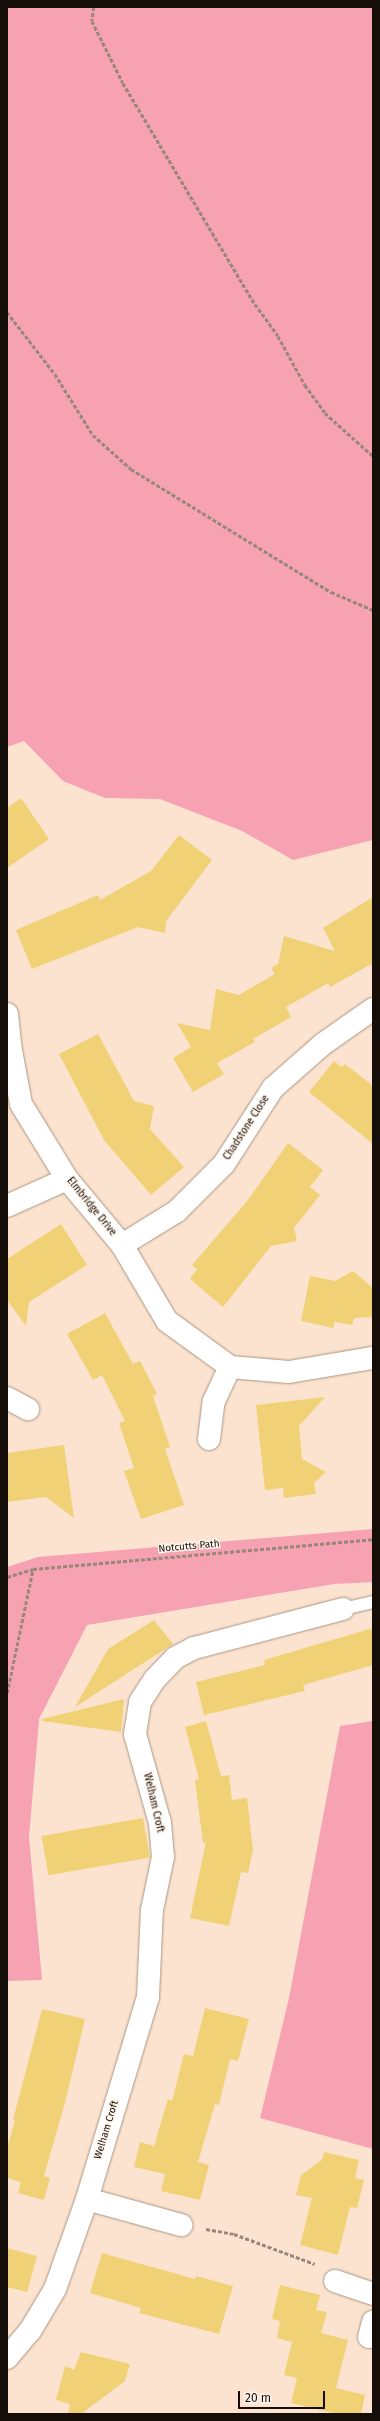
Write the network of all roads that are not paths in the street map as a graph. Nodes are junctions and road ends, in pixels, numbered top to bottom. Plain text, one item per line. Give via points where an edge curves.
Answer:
1 (373, 1010) edge
2 (7, 1014) edge
3 (67, 1179) junction
4 (7, 1206) edge
5 (122, 1245) junction
6 (373, 1358) edge
7 (230, 1367) junction
8 (7, 1398) edge
9 (28, 1409) dead end
10 (209, 1440) dead end
11 (373, 1602) edge
12 (343, 1609) joint
13 (87, 2199) junction
14 (181, 2225) road end
15 (335, 2281) road end
16 (373, 2294) edge
17 (7, 2358) edge

1 - 5 street, Chadstone Close via 323,1044 273,1088 224,1164 177,1211
2 - 3 street, Elmbridge Drive via 21,1104
3 - 4 street
3 - 5 street, Elmbridge Drive
5 - 7 street, Elmbridge Drive via 167,1321
6 - 7 street via 289,1372
7 - 10 street via 214,1401
8 - 9 street
11 - 12 lane
12 - 13 street, Welham Croft via 194,1648 175,1658 140,1702 136,1734 160,1823 163,1857 152,1910 148,1997
13 - 14 street
13 - 17 street, Welham Croft via 55,2289 30,2331
15 - 16 street

